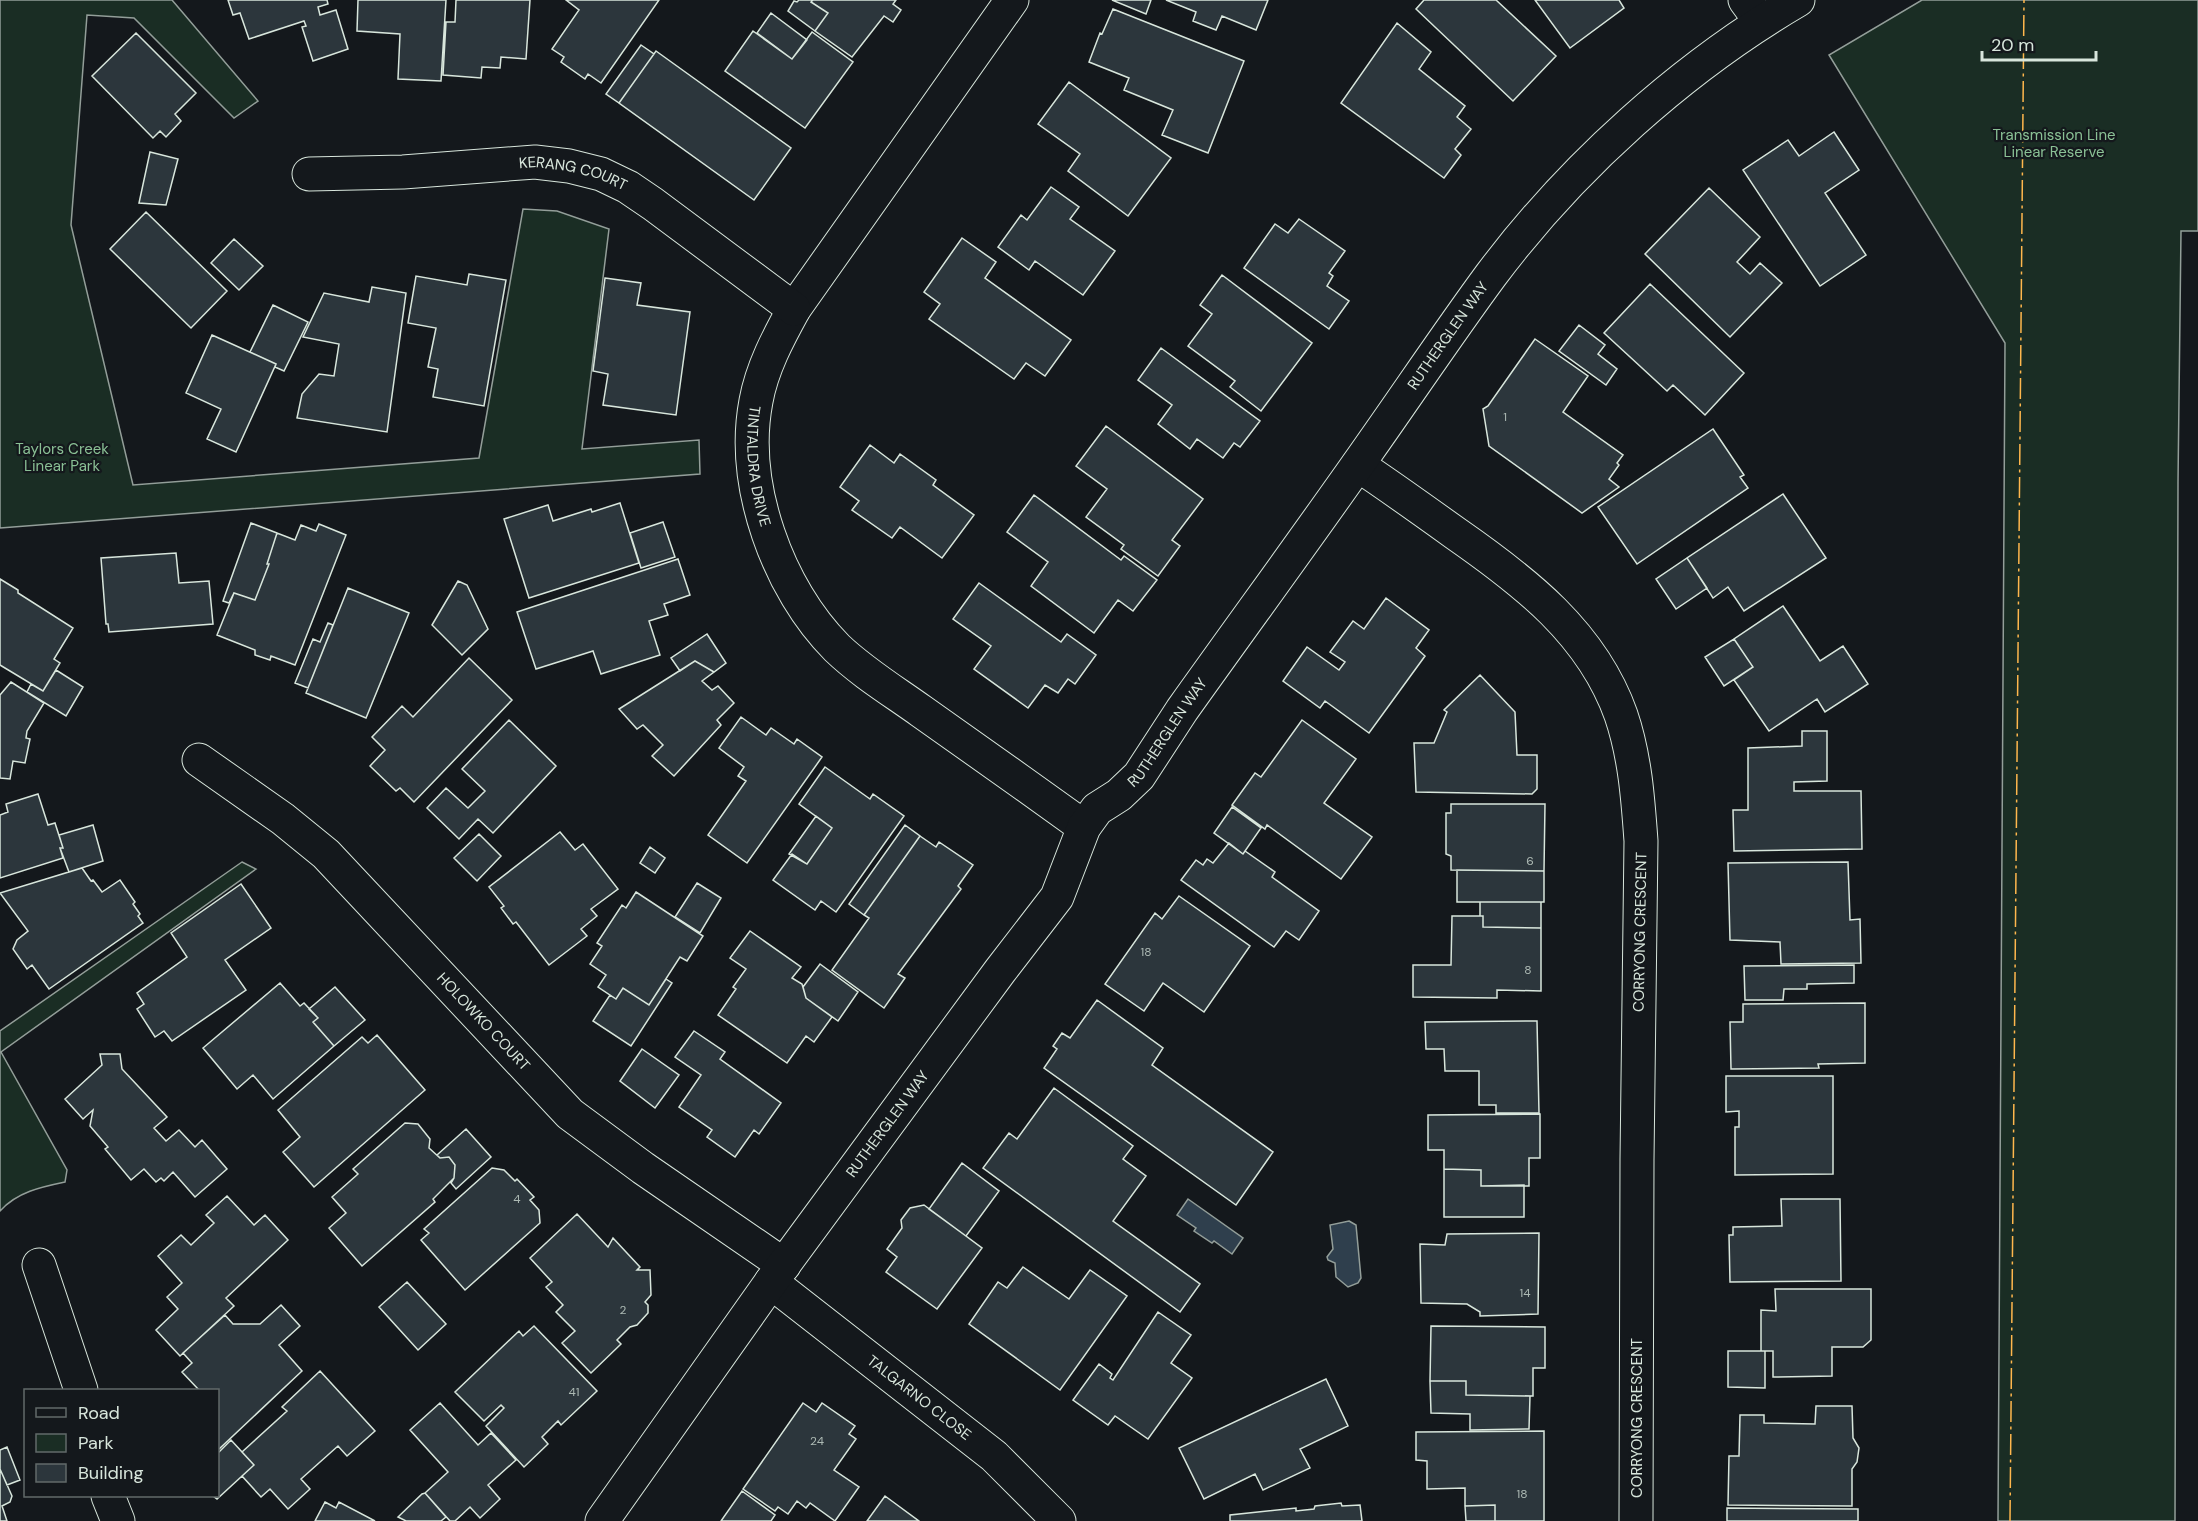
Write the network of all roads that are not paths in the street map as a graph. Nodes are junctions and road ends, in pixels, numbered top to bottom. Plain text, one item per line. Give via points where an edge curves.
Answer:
1 (1012, 0) edge
2 (1798, 0) edge
3 (1753, 11) edge
4 (309, 174) dead end
5 (794, 309) junction
6 (1358, 465) junction
7 (199, 760) dead end
8 (1084, 827) junction
9 (39, 1265) dead end
10 (777, 1274) junction
11 (81, 1389) edge
12 (108, 1497) edge
13 (118, 1521) edge
14 (602, 1521) edge
15 (1059, 1521) edge
16 (1636, 1521) edge

1 - 5 street, TINTALDRA DRIVE
2 - 3 street, RUTHERGLEN WAY
3 - 6 street, RUTHERGLEN WAY via 1690,74 1579,173 1492,274
4 - 5 street, KERANG COURT via 535,162 601,174 645,198
5 - 8 street, TINTALDRA DRIVE via 764,371 752,427 762,511 776,554 797,598 826,636 862,669
6 - 8 street, RUTHERGLEN WAY via 1139,776 1097,809
6 - 16 street, CORRYONG CRESCENT via 1510,571 1562,619 1604,678 1621,714 1631,752 1641,841
7 - 10 street, HOLOWKO COURT via 284,819 326,854 570,1114
8 - 10 street, RUTHERGLEN WAY via 1057,897
9 - 11 street
10 - 14 street, RUTHERGLEN WAY
10 - 15 street, TALGARNO CLOSE via 994,1456
12 - 13 street

